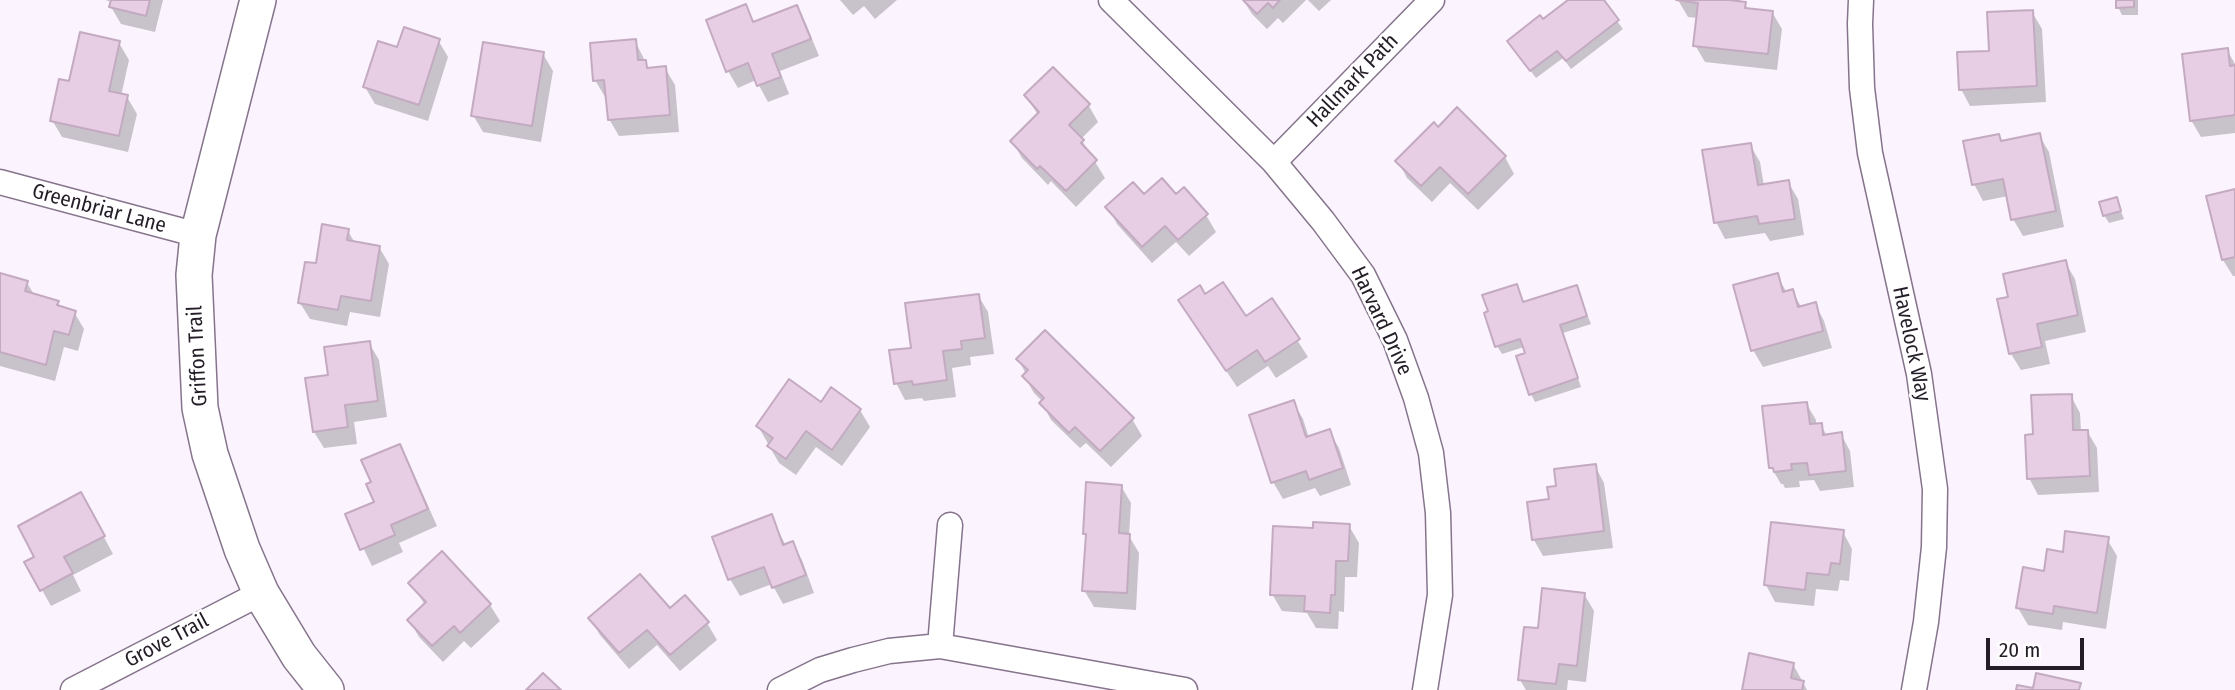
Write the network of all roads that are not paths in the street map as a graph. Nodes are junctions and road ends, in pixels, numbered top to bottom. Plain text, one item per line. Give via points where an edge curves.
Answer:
1 (258, 0) edge
2 (1111, 0) edge
3 (1432, 0) edge
4 (1861, 0) edge
5 (1274, 162) junction
6 (0, 182) edge
7 (198, 235) junction
8 (950, 525) dead end
9 (261, 593) junction
10 (940, 646) junction
11 (74, 690) edge
12 (326, 690) edge
13 (780, 690) edge
14 (1185, 690) edge
15 (1424, 690) edge
16 (1914, 690) edge

1 - 7 street, Griffon Trail
2 - 5 street, Harvard Drive
3 - 5 street, Hallmark Path
4 - 16 street, Havelock Way via 1862,88 1870,153 1919,374 1935,489 1934,547
5 - 15 street, Harvard Drive via 1363,275 1395,340 1416,398 1431,453 1440,555 1440,595
6 - 7 street, Greenbriar Lane
7 - 9 street, Griffon Trail via 194,275 200,408 224,499
8 - 10 street
9 - 11 street, Grove Trail
9 - 12 street, Griffon Trail via 299,656
10 - 13 street via 853,660
10 - 14 street

